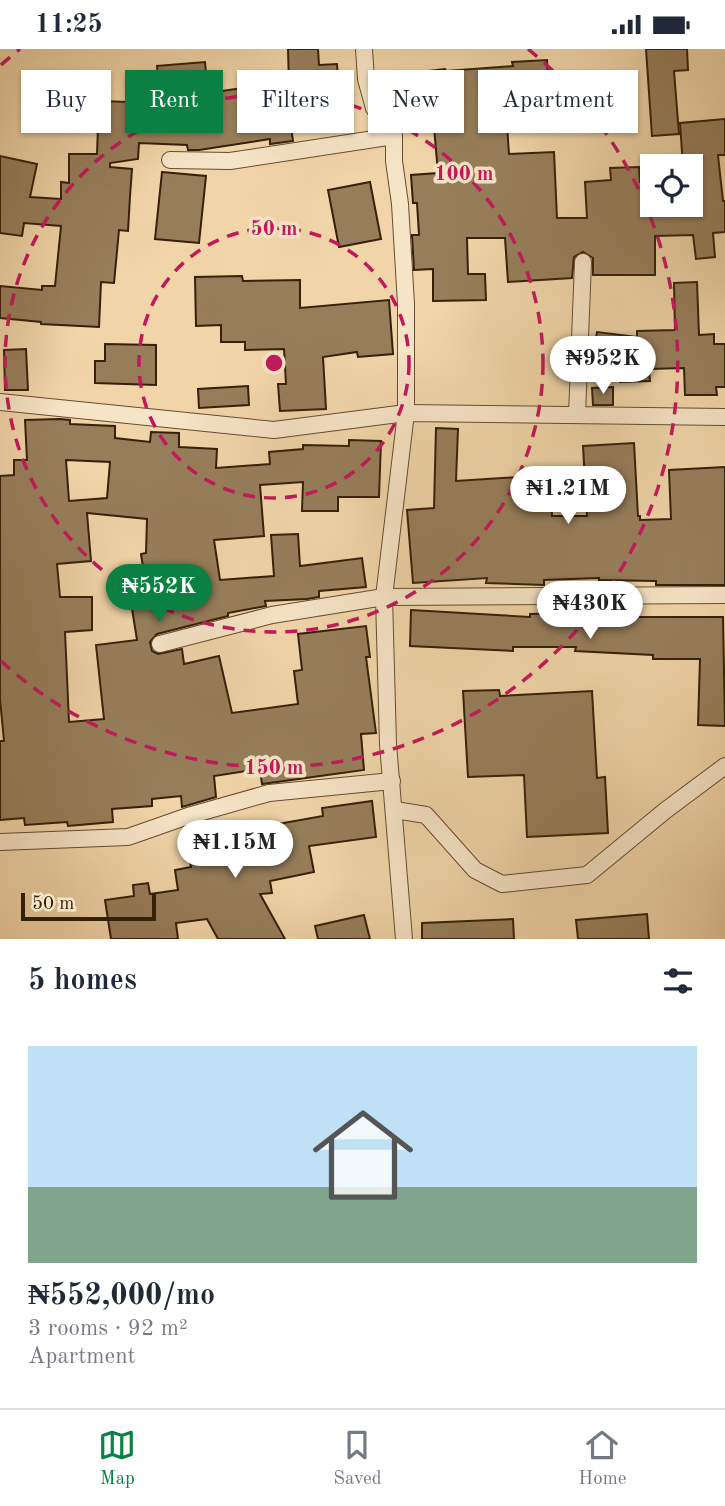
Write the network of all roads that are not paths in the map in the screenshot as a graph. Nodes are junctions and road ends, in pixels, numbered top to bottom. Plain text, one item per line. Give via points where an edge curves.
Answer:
1 (364, 49) edge
2 (394, 136) junction
3 (170, 160) dead end
4 (583, 262) dead end
5 (0, 402) edge
6 (406, 413) junction
7 (577, 415) junction
8 (725, 417) edge
9 (725, 595) edge
10 (384, 597) junction
11 (160, 644) dead end
12 (725, 766) edge
13 (392, 781) junction
14 (394, 810) junction
15 (0, 842) edge
16 (404, 939) edge

1 - 2 street via 374,108
2 - 3 street via 230,161
2 - 6 street via 406,304
4 - 7 street
5 - 6 street via 274,430
6 - 7 street
6 - 10 street
7 - 8 street
9 - 10 street
10 - 11 street via 272,615
10 - 13 street
12 - 14 street via 587,875 502,884 475,870 426,815
13 - 14 street
13 - 15 street via 269,793 128,837
14 - 16 street

